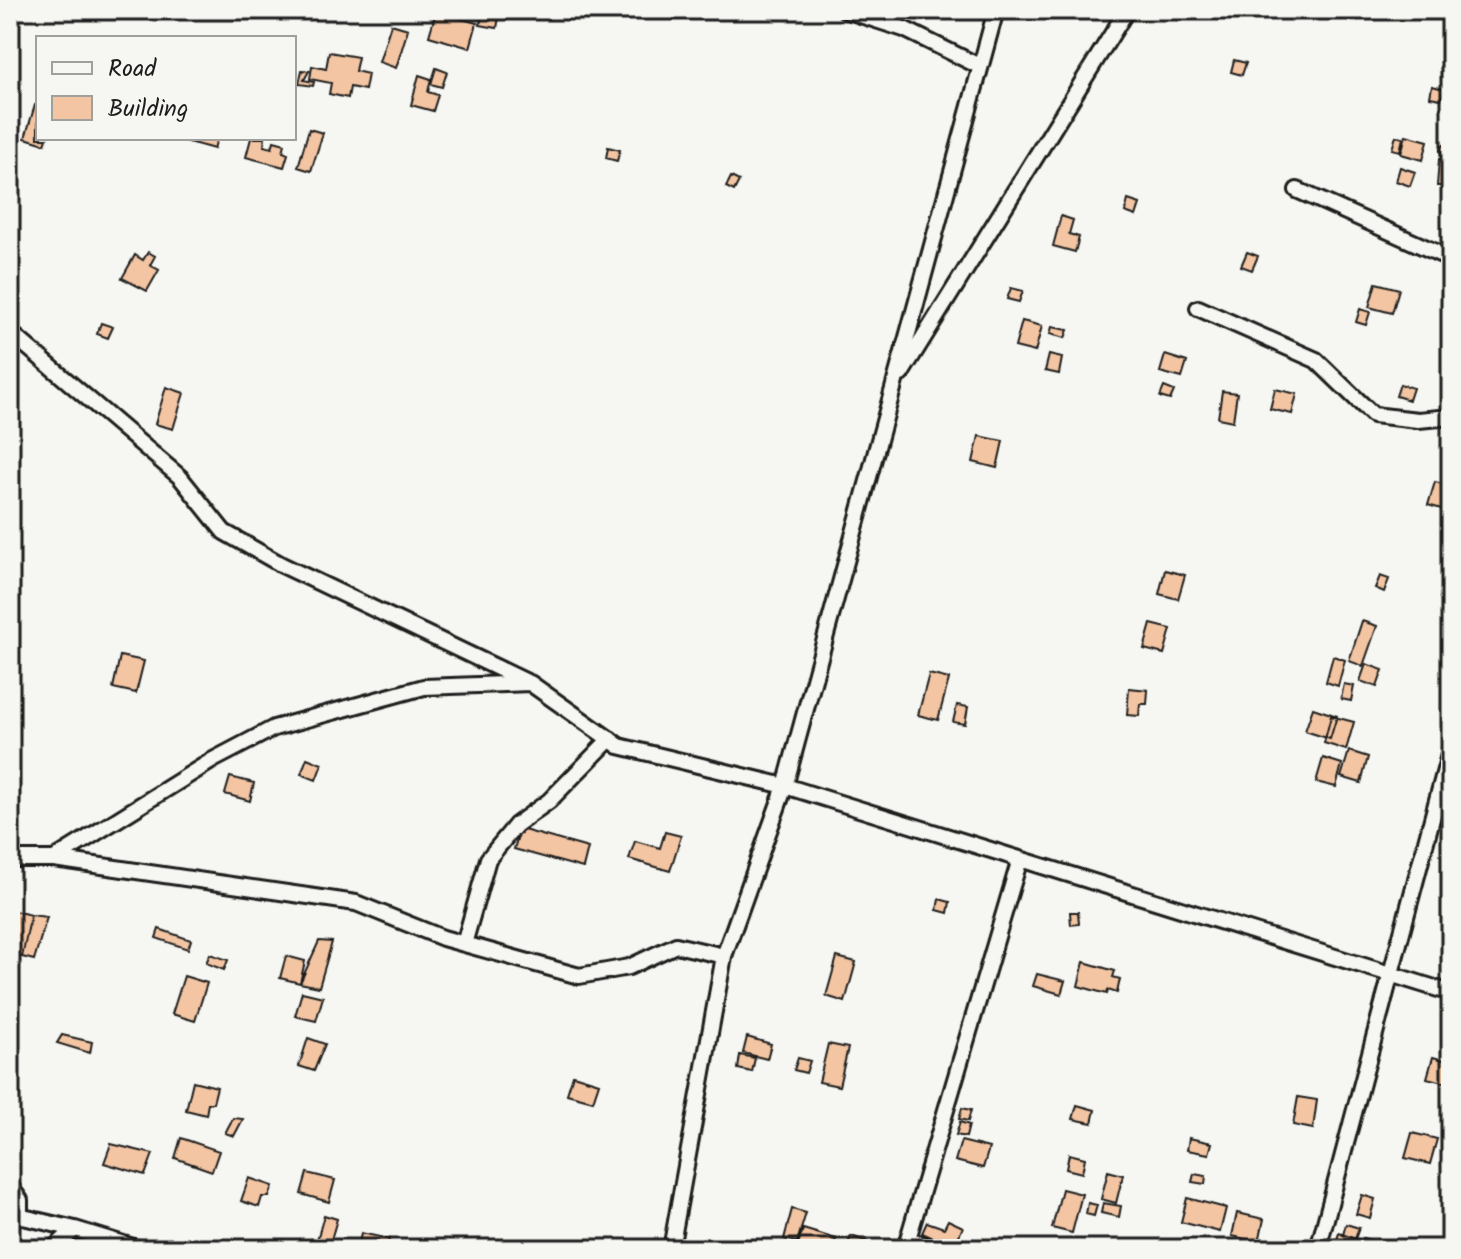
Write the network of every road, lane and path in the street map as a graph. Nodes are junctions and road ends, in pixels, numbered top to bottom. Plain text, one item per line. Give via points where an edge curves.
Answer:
1 (845, 10) edge
2 (996, 10) edge
3 (1127, 10) edge
4 (979, 66) junction
5 (1297, 190) dead end
6 (1451, 259) edge
7 (1198, 308) dead end
8 (10, 332) edge
9 (892, 388) junction
10 (1451, 417) edge
11 (530, 683) junction
12 (610, 739) junction
13 (1451, 747) edge
14 (785, 786) junction
15 (10, 859) edge
16 (54, 859) junction
17 (1020, 859) junction
18 (464, 944) junction
19 (724, 956) junction
20 (1390, 973) junction
21 (1451, 993) edge
22 (10, 1186) edge
23 (15, 1215) edge
24 (75, 1229) junction
25 (906, 1245) edge
26 (53, 1249) edge
27 (140, 1249) edge
28 (671, 1249) edge
29 (939, 1249) edge
30 (1318, 1249) edge

1 - 4 street via 904,29
2 - 4 street
3 - 9 street
4 - 9 street
5 - 6 street
7 - 10 street via 1316,360 1373,415
8 - 11 street via 180,477 224,532
9 - 14 street
11 - 12 street
11 - 16 street via 424,687 274,728
12 - 14 street via 619,746
12 - 18 street via 549,801 516,825 488,859
13 - 20 street
14 - 17 street
14 - 19 street
15 - 16 street
16 - 18 street via 356,903
17 - 20 street
17 - 25 street
18 - 19 street via 579,976 629,967 676,945
19 - 28 street
20 - 21 street
20 - 30 street
22 - 23 street via 20,1200
23 - 24 street
24 - 26 street
24 - 27 street
25 - 29 street

